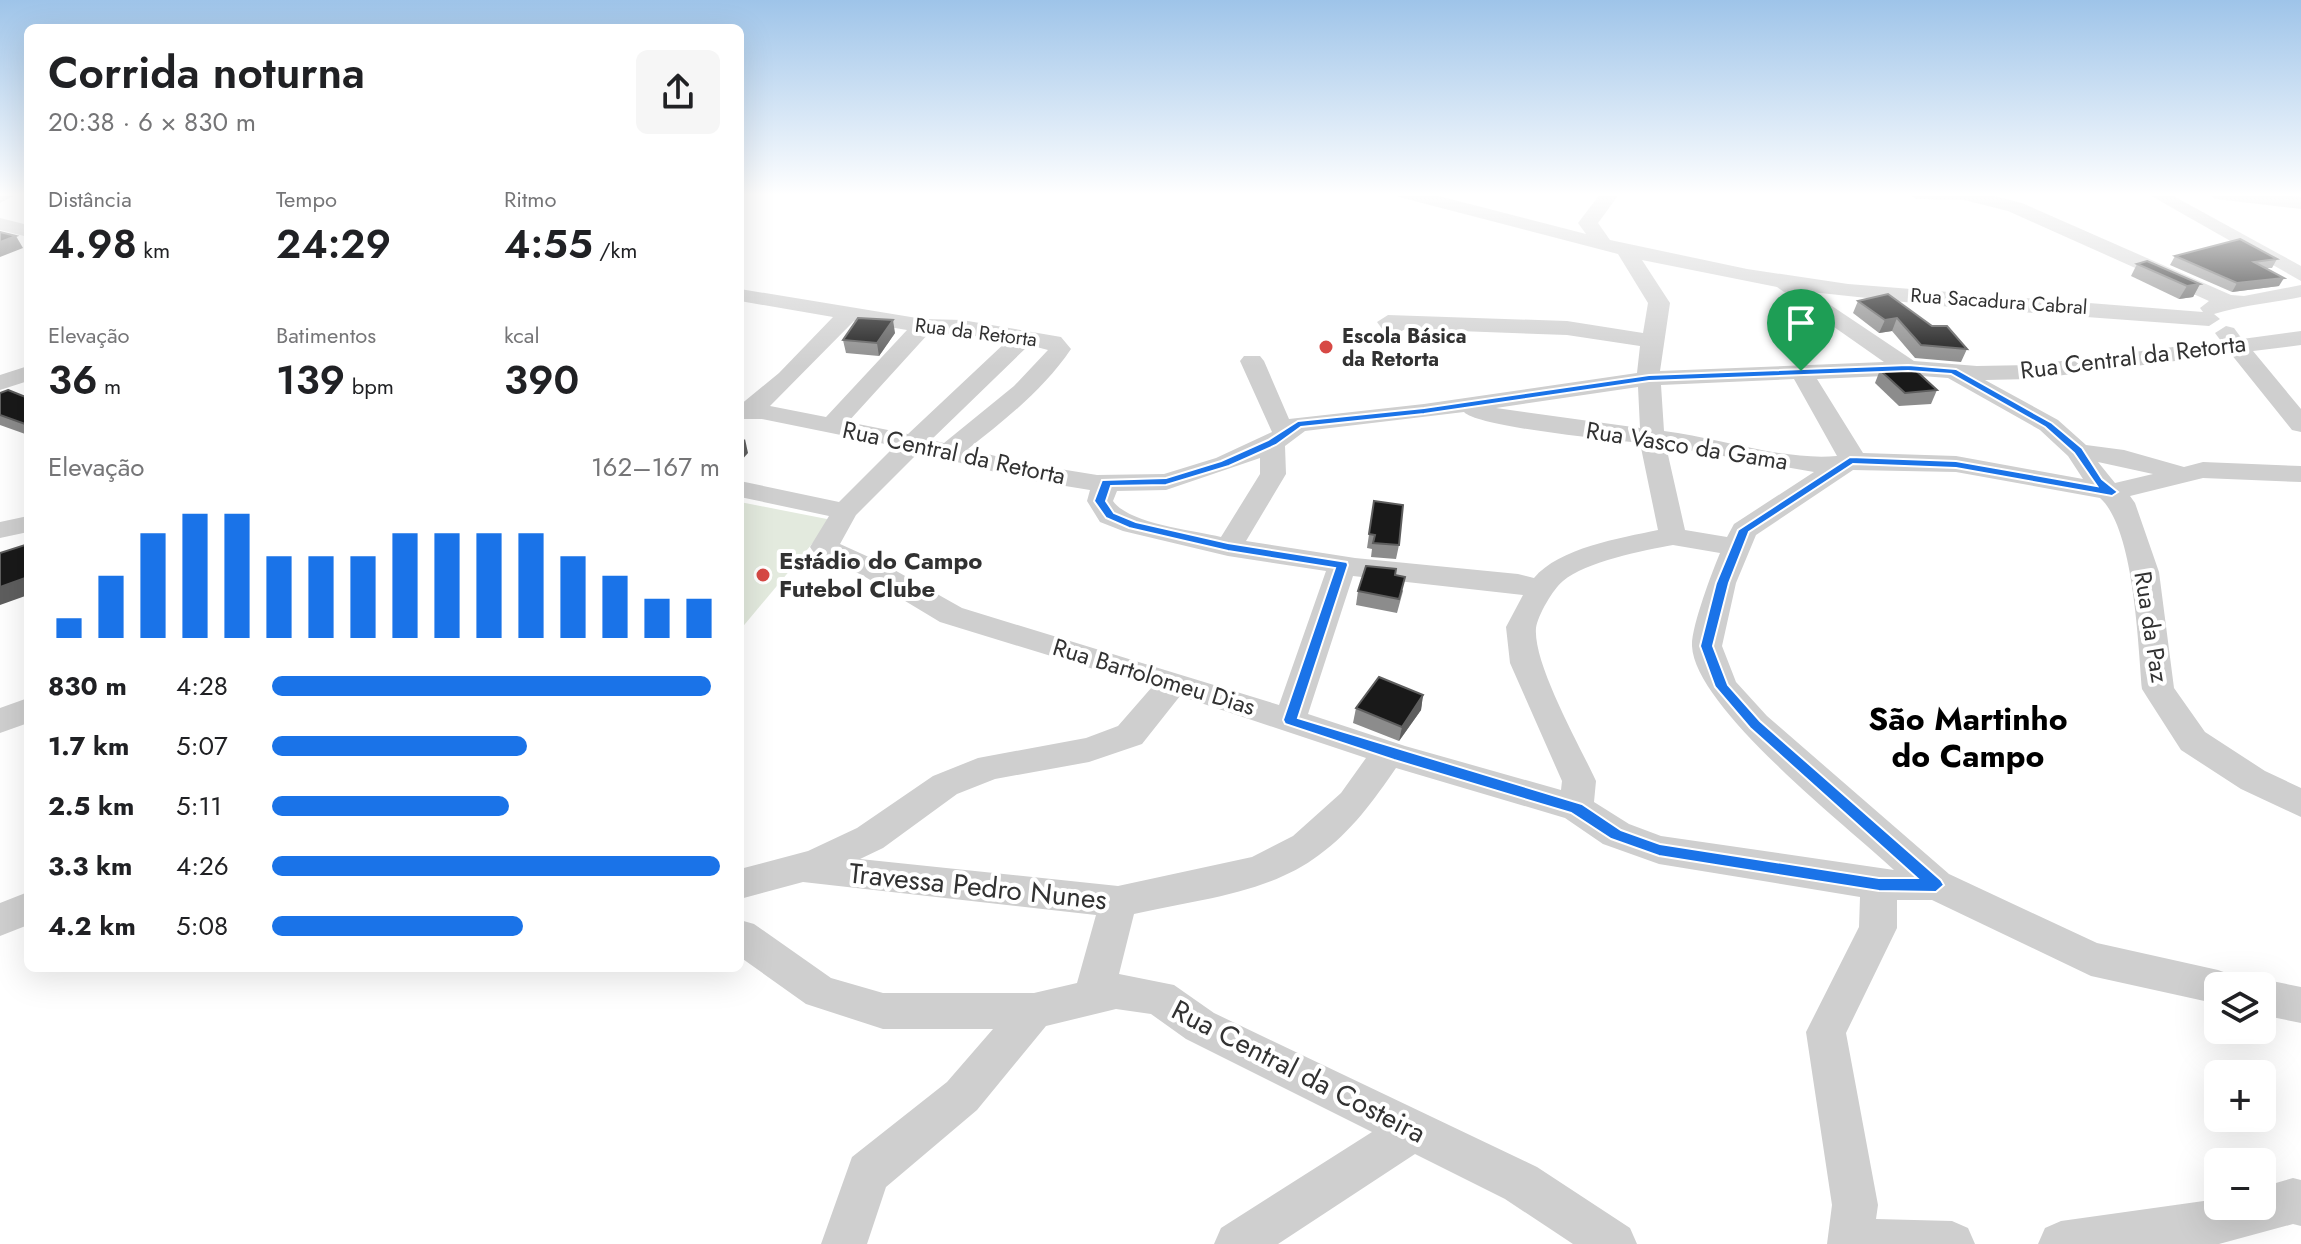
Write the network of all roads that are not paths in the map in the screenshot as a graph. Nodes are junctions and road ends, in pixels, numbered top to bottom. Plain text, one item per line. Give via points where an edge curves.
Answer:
1 (1617, 251) edge
2 (1630, 251) edge
3 (2117, 251) edge
4 (2258, 251) edge
5 (2301, 275) edge
6 (1777, 280) junction
7 (2301, 291) edge
8 (744, 296) edge
9 (2235, 302) junction
10 (848, 314) junction
11 (2209, 319) junction
12 (923, 326) junction
13 (2301, 328) edge
14 (1394, 329) dead end
15 (1026, 336) junction
16 (2301, 338) edge
17 (1653, 341) junction
18 (2235, 344) junction
19 (1252, 361) dead end
20 (1908, 368) junction
21 (1801, 371) junction
22 (1953, 371) junction
23 (24, 374) edge
24 (1649, 378) junction
25 (0, 383) edge
26 (1453, 407) junction
27 (744, 411) edge
28 (744, 412) edge
29 (2301, 425) edge
30 (831, 426) junction
31 (1279, 437) junction
32 (1651, 437) junction
33 (913, 443) junction
34 (2078, 451) junction
35 (948, 452) junction
36 (1850, 460) junction
37 (2181, 474) junction
38 (2301, 474) edge
39 (1106, 483) junction
40 (744, 490) edge
41 (2112, 492) junction
42 (845, 511) junction
43 (24, 525) edge
44 (0, 530) edge
45 (1673, 536) junction
46 (1228, 547) junction
47 (1737, 547) junction
48 (1342, 565) junction
49 (1540, 590) junction
50 (1174, 682) junction
51 (24, 712) edge
52 (1290, 720) junction
53 (0, 721) edge
54 (1388, 753) junction
55 (2301, 804) edge
56 (1576, 808) junction
57 (804, 868) junction
58 (744, 883) edge
59 (1879, 885) junction
60 (1936, 885) junction
61 (1118, 902) junction
62 (24, 910) edge
63 (0, 920) edge
64 (744, 939) edge
65 (2204, 984) edge
66 (1093, 997) junction
67 (2276, 1000) edge
68 (2301, 1005) edge
69 (1034, 1011) junction
70 (1412, 1131) junction
71 (2301, 1203) edge
72 (1851, 1242) edge
73 (844, 1244) edge
74 (1237, 1244) edge
75 (1614, 1244) edge
76 (1952, 1244) edge
77 (2061, 1244) edge

1 - 17 street via 1659,303
2 - 6 street, Rua Sacadura Cabral
3 - 9 street
4 - 5 street
6 - 11 street, Rua Sacadura Cabral
6 - 20 street
7 - 9 street
8 - 10 street, Rua da Retorta
9 - 11 street via 2207,309
9 - 13 street
10 - 12 street, Rua da Retorta
10 - 27 street via 787,378
11 - 18 street
12 - 15 street, Rua da Retorta
12 - 30 street
14 - 17 street via 1388,322 1567,328
15 - 33 street
15 - 35 street, Rua da Retorta via 1053,342 1060,349 1019,393
16 - 18 street, Rua Central da Retorta
17 - 24 street
18 - 22 street, Rua Central da Retorta via 2031,372
18 - 29 street
19 - 31 street via 1280,426
20 - 21 street, Rua Central da Retorta
20 - 22 street, Rua Central da Retorta
21 - 24 street, Rua Central da Retorta
21 - 36 street via 1850,451
22 - 34 street, Rua da Paz via 2049,425
23 - 25 street
24 - 26 street, Rua Central da Retorta
24 - 32 street
26 - 31 street, Rua Central da Retorta via 1298,424
26 - 32 street, Rua Vasco da Gama
28 - 30 street, Rua Central da Retorta
30 - 33 street, Rua Central da Retorta
31 - 39 street, Rua Central da Retorta via 1225,463 1166,482
31 - 46 street via 1273,474
32 - 36 street, Rua Vasco da Gama via 1786,461 1822,465
32 - 45 street
33 - 35 street, Rua Central da Retorta
33 - 42 street
34 - 37 street
34 - 41 street, Rua da Paz via 2098,482
35 - 39 street, Rua Central da Retorta via 1022,471
36 - 41 street, Rua Vasco da Gama via 1956,464
36 - 47 street via 1744,530
37 - 38 street, Rua Vasco da Gama
37 - 41 street, Rua Vasco da Gama
39 - 46 street via 1100,501 1110,516
40 - 42 street
41 - 55 street, Rua da Paz via 2122,503 2145,572 2158,689 2193,741
42 - 50 street, Rua Bartolomeu Dias via 824,547 951,615
43 - 44 street
45 - 47 street
45 - 49 street via 1613,548 1554,573
46 - 48 street
47 - 60 street via 1707,646 1722,687 1755,724
48 - 49 street via 1518,583
48 - 52 street
49 - 56 street via 1521,627 1526,663 1579,781
50 - 52 street, Rua Bartolomeu Dias
50 - 57 street via 1130,735 1089,750 990,767 956,781 870,838
51 - 53 street
52 - 54 street, Rua Bartolomeu Dias
54 - 56 street, Rua Bartolomeu Dias
54 - 61 street, Travessa Pedro Nunes via 1353,803 1306,846 1260,870
56 - 59 street, Rua Bartolomeu Dias via 1616,834 1659,850
57 - 58 street
57 - 61 street, Travessa Pedro Nunes
59 - 60 street, Rua Bartolomeu Dias
59 - 72 street via 1878,928 1826,1032 1855,1205
60 - 65 street, Rua Bartolomeu Dias via 2091,959
61 - 66 street
62 - 63 street
64 - 69 street, Rua Central da Costeira via 820,992 883,1011
66 - 69 street, Rua Central da Costeira
66 - 70 street, Rua Central da Costeira via 1116,991 1160,998 1200,1026
67 - 68 street
69 - 73 street via 962,1096 868,1173
70 - 74 street
70 - 75 street, Rua Central da Costeira via 1521,1183
71 - 77 street via 2209,1224
72 - 76 street

